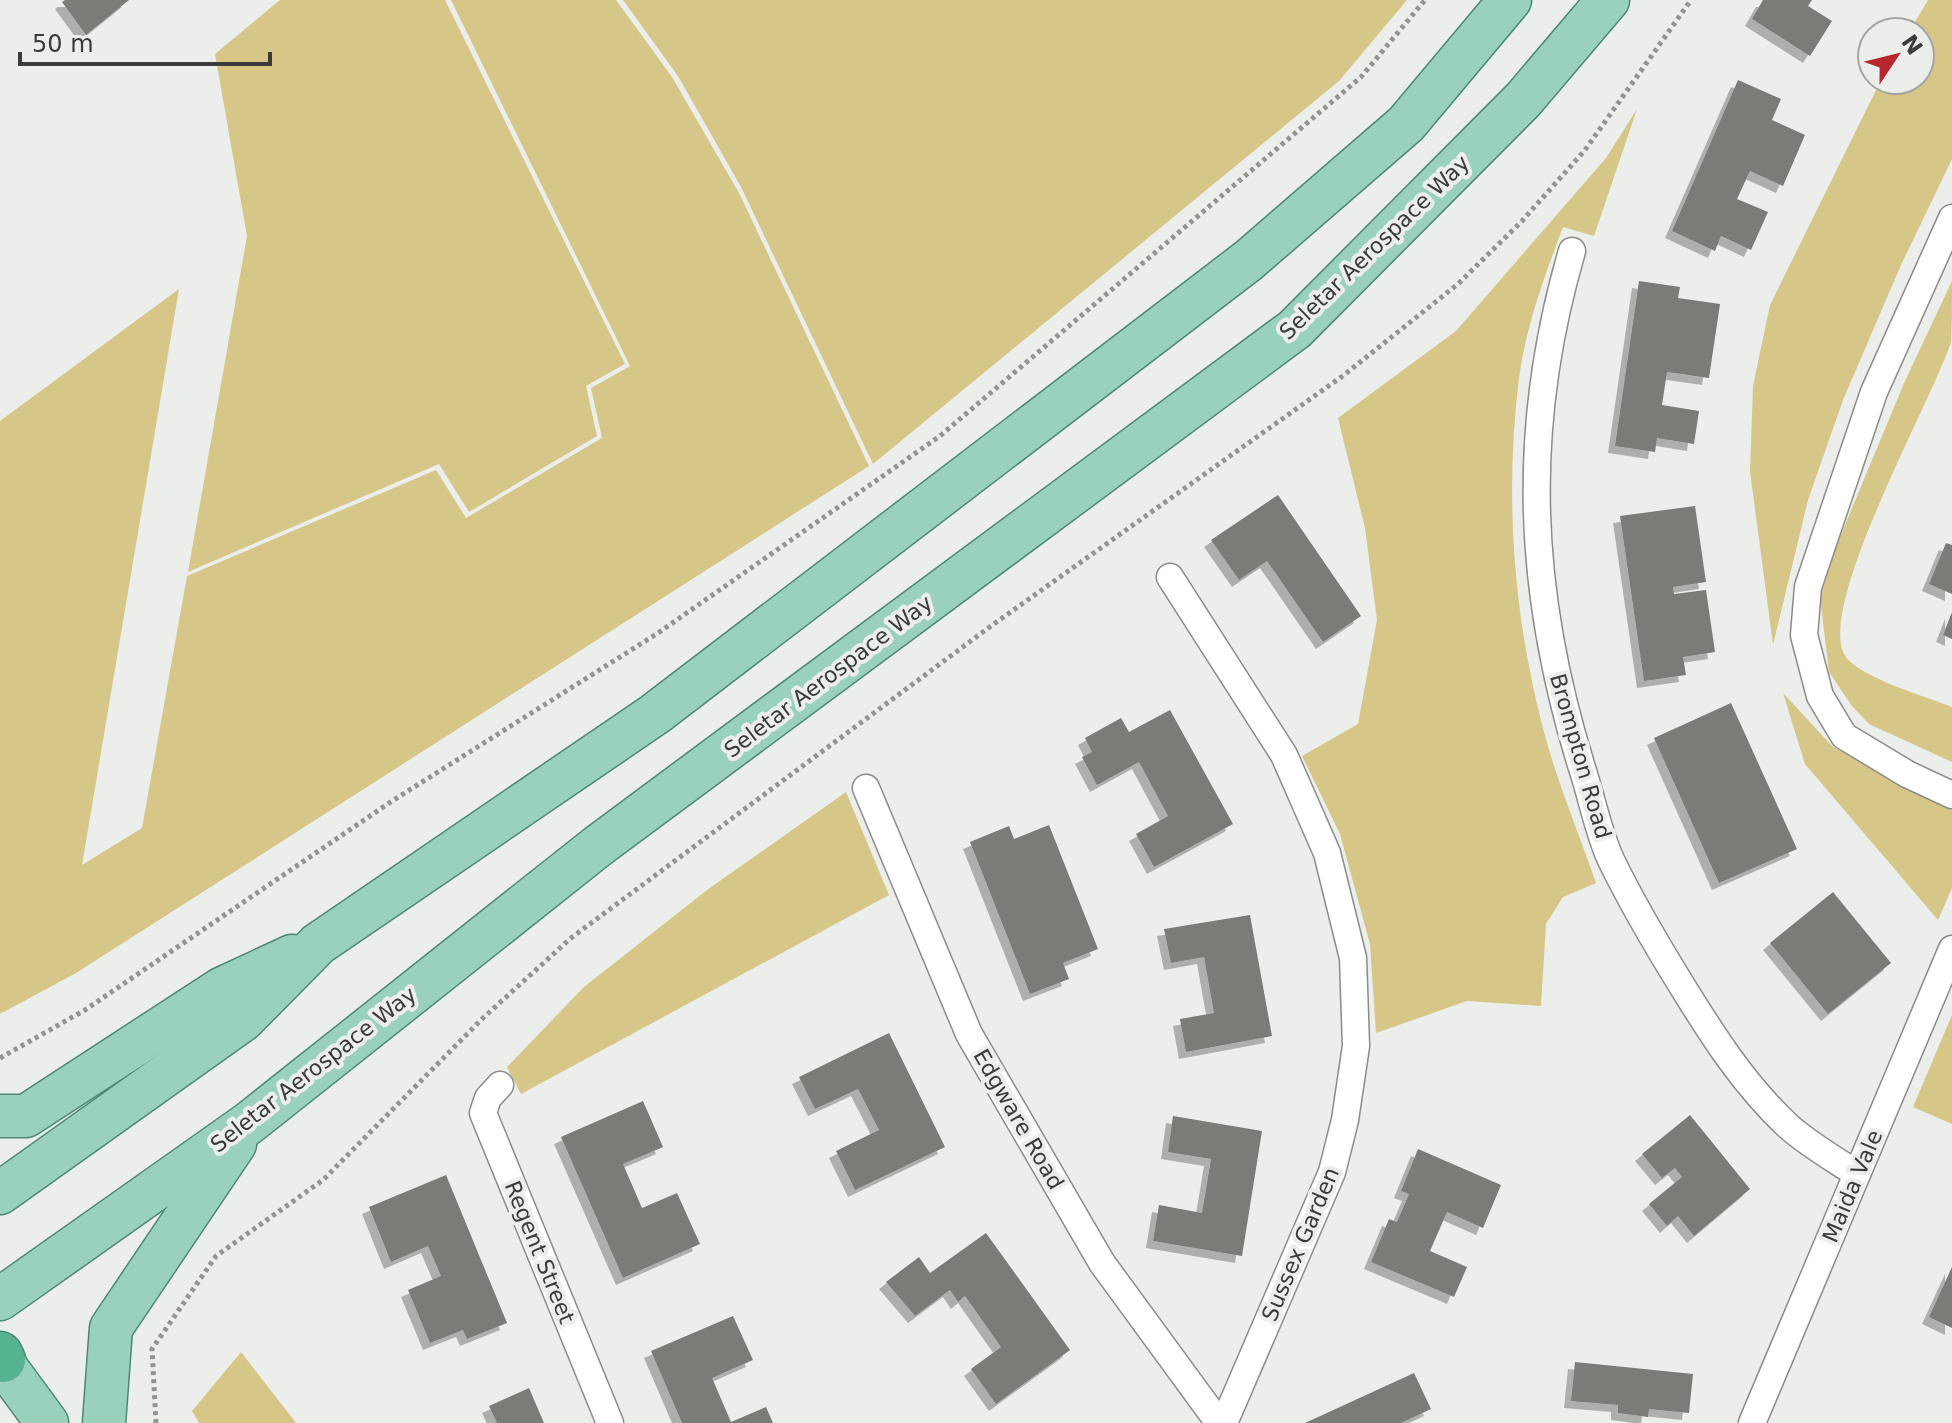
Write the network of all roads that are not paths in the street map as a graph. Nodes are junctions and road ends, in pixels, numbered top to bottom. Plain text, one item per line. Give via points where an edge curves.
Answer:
1 (1510, 0) edge
2 (1608, 0) edge
3 (1952, 218) edge
4 (1572, 251) dead end
5 (1170, 577) dead end
6 (866, 788) dead end
7 (1952, 795) edge
8 (318, 944) junction
9 (1952, 949) edge
10 (500, 1085) dead end
11 (0, 1116) edge
12 (249, 1123) junction
13 (1857, 1174) junction
14 (0, 1193) edge
15 (0, 1299) edge
16 (1, 1358) edge
17 (47, 1423) edge
18 (104, 1423) edge
19 (610, 1423) edge
20 (1222, 1423) edge
21 (1752, 1423) edge

1 - 8 main road via 1406,124 1249,260 667,705
2 - 12 main road, Seletar Aerospace Way via 1523,100 1295,329 598,846
3 - 7 street via 1874,392 1808,587 1804,635 1820,696 1844,736
4 - 13 street, Brompton Road via 1541,389 1534,504 1544,616 1573,739 1610,857 1725,1055 1788,1127
5 - 20 street, Sussex Garden via 1284,755 1327,853 1353,958 1356,1046 1332,1172
6 - 20 street, Edgware Road via 969,1034 1102,1263
8 - 11 main road via 221,989 26,1116
8 - 14 main road via 243,1020
9 - 13 street, Maida Vale
10 - 19 street, Regent Street via 483,1113
12 - 15 main road, Seletar Aerospace Way
12 - 18 main road via 111,1328
13 - 21 street, Maida Vale
16 - 17 main road

